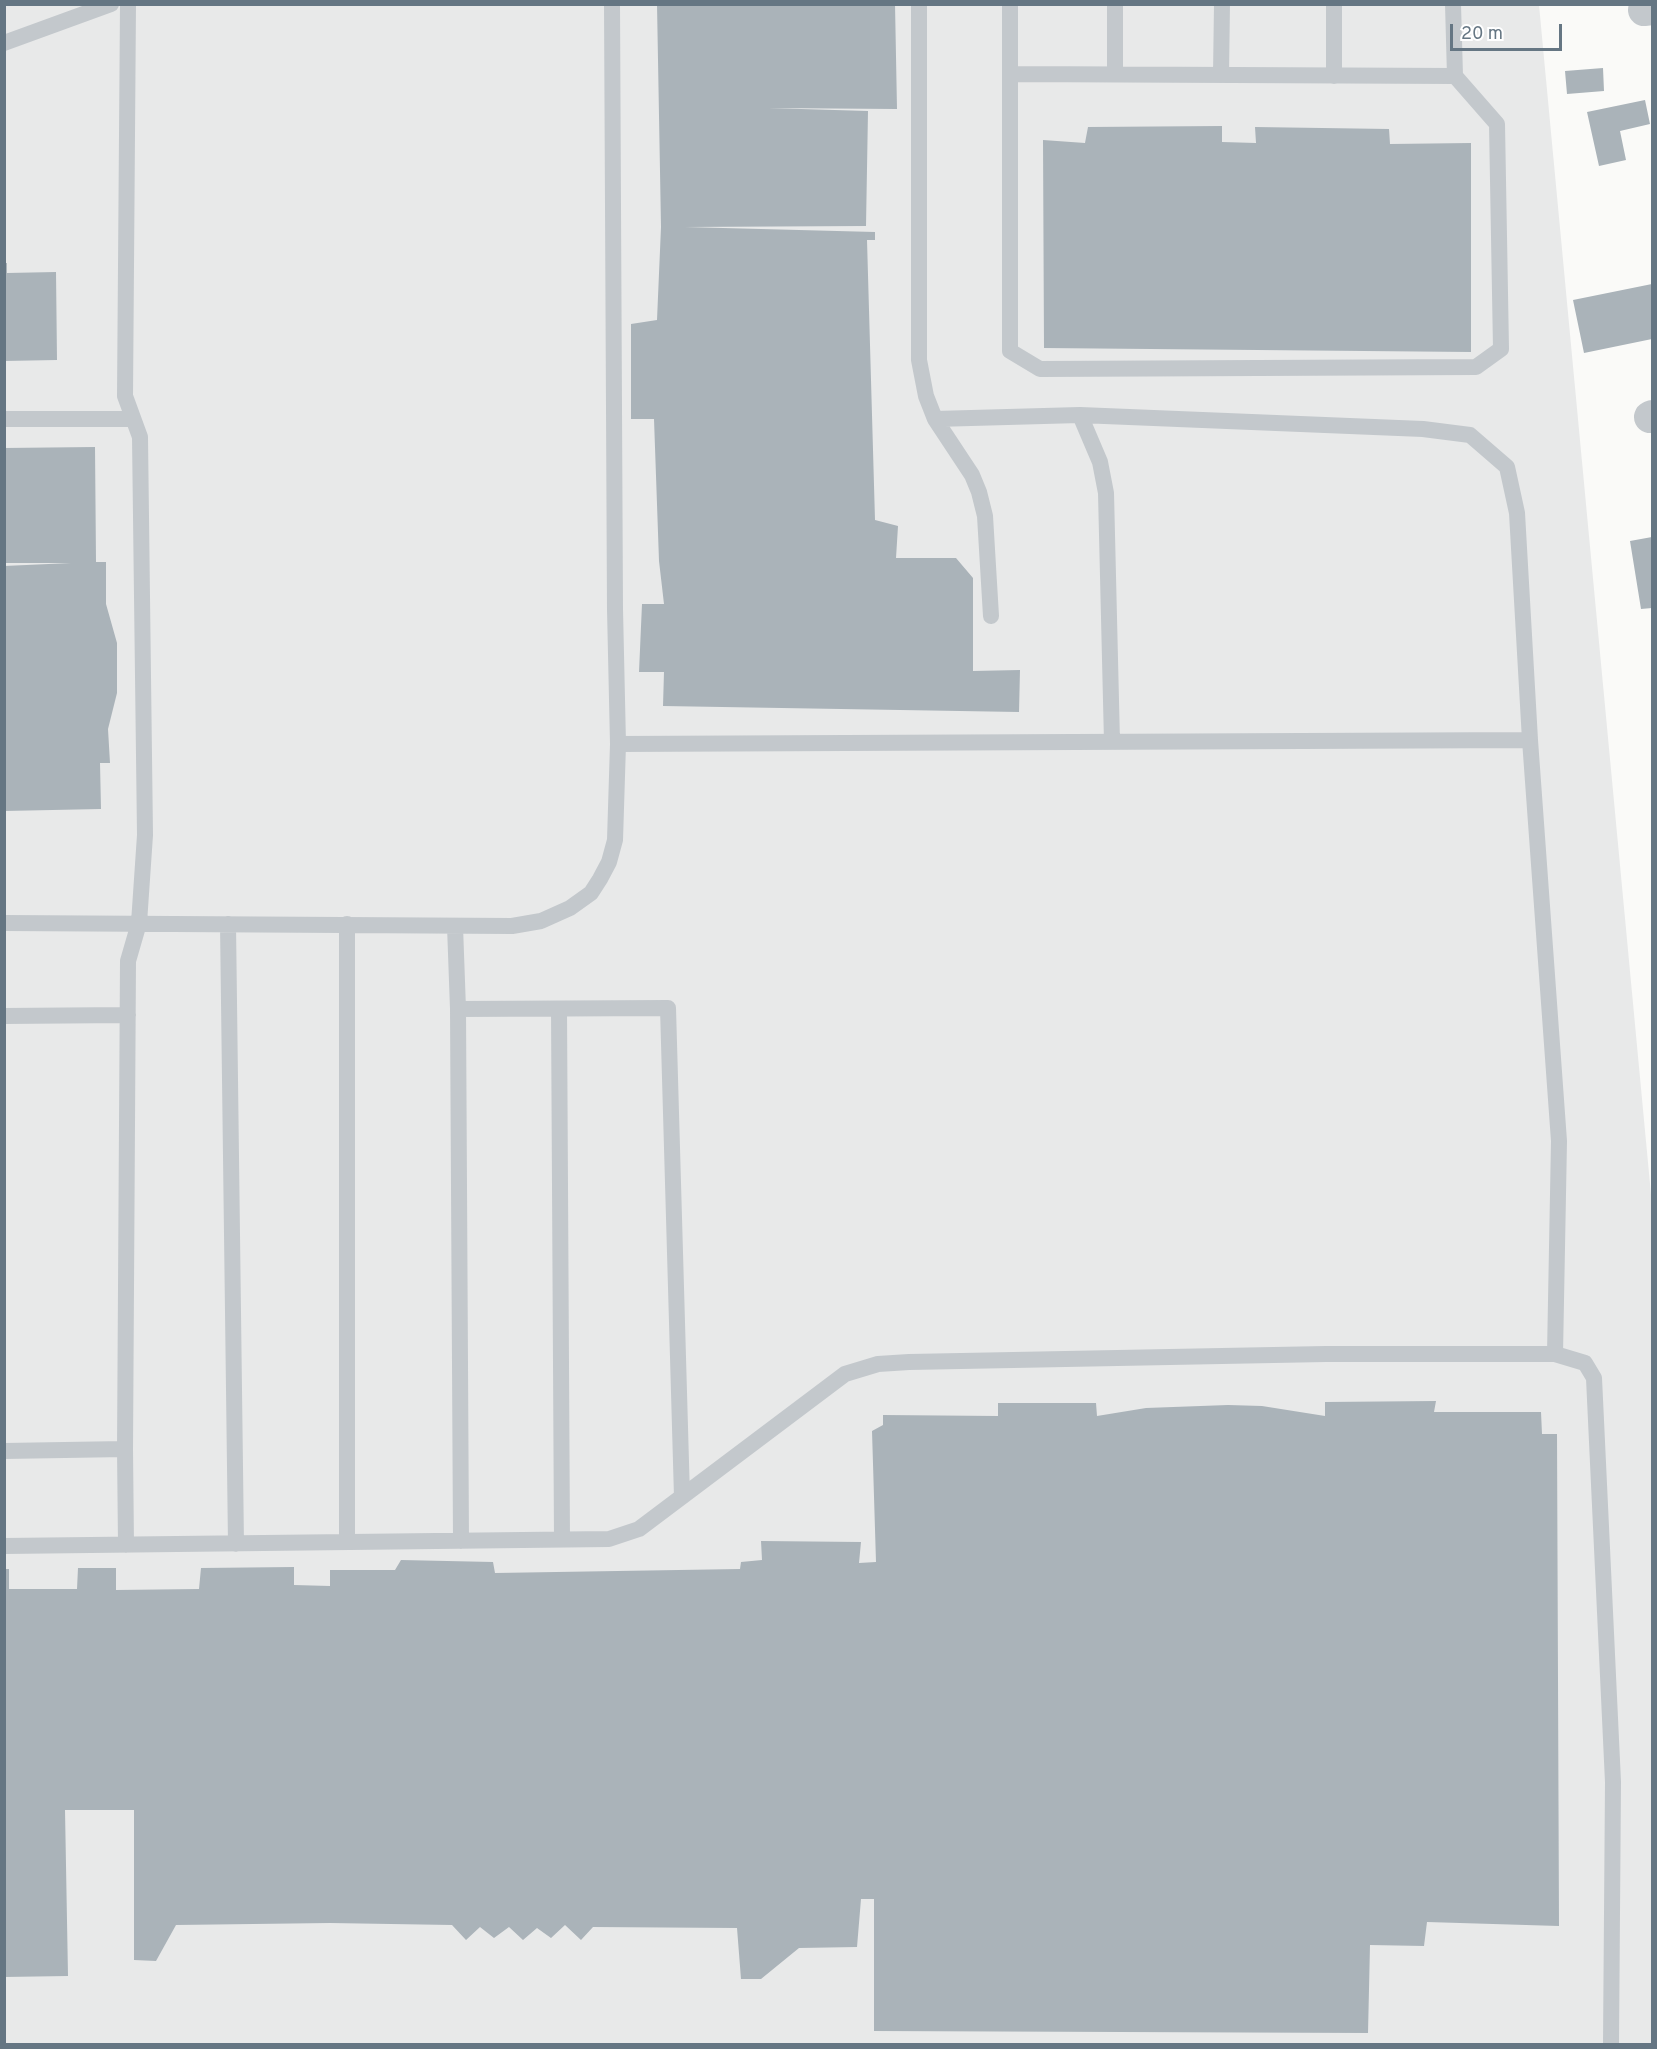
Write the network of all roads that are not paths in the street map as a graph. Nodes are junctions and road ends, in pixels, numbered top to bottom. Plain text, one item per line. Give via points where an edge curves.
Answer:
1 (111, 4) edge
2 (128, 4) edge
3 (612, 4) edge
4 (919, 4) edge
5 (1010, 4) edge
6 (1115, 4) edge
7 (1222, 4) edge
8 (1334, 4) edge
9 (1453, 4) edge
10 (4, 44) edge
11 (1010, 74) junction
12 (1115, 74) junction
13 (1221, 75) junction
14 (1334, 76) junction
15 (1455, 76) junction
16 (1080, 415) junction
17 (4, 419) edge
18 (133, 419) junction
19 (934, 419) junction
20 (991, 616) dead end
21 (1530, 740) junction
22 (1112, 742) junction
23 (618, 744) junction
24 (4, 923) edge
25 (139, 923) junction
26 (228, 924) junction
27 (347, 924) junction
28 (455, 926) junction
29 (458, 1009) junction
30 (559, 1009) junction
31 (4, 1016) edge
32 (128, 1016) junction
33 (1555, 1354) junction
34 (125, 1449) junction
35 (4, 1451) edge
36 (682, 1497) junction
37 (562, 1539) junction
38 (461, 1540) junction
39 (347, 1542) junction
40 (236, 1544) junction
41 (126, 1545) junction
42 (4, 1546) edge
43 (1611, 2044) edge

1 - 10 lane
2 - 18 lane via 125,396
3 - 23 lane
4 - 19 lane via 919,360
5 - 11 lane
6 - 12 lane
7 - 13 lane
8 - 14 lane
9 - 15 lane
11 - 12 lane
11 - 15 lane via 1010,351 1040,369 1476,368 1501,349 1497,124
12 - 13 lane
13 - 14 lane
14 - 15 lane
16 - 19 lane
16 - 21 lane via 1412,429 1470,435 1507,467 1517,513
16 - 22 lane via 1100,462 1106,493
17 - 18 lane
18 - 25 lane via 140,437 145,835
19 - 20 lane via 979,492 985,516
21 - 22 lane
21 - 33 lane via 1559,1141
22 - 23 lane
23 - 28 lane via 615,840 609,862 591,893 541,921 512,926
24 - 25 lane
25 - 26 lane
25 - 32 lane via 128,961
26 - 27 lane
26 - 40 lane
27 - 28 lane
27 - 39 lane
28 - 29 lane
29 - 30 lane
29 - 38 lane
30 - 36 lane via 668,1008
30 - 37 lane
31 - 32 lane
32 - 34 lane
33 - 36 lane via 1326,1354 878,1364 845,1374
33 - 43 lane via 1584,1363 1594,1378 1612,1782
34 - 35 lane
34 - 41 lane
36 - 37 lane via 639,1529 609,1539
37 - 38 lane
38 - 39 lane
39 - 40 lane
40 - 41 lane
41 - 42 lane

